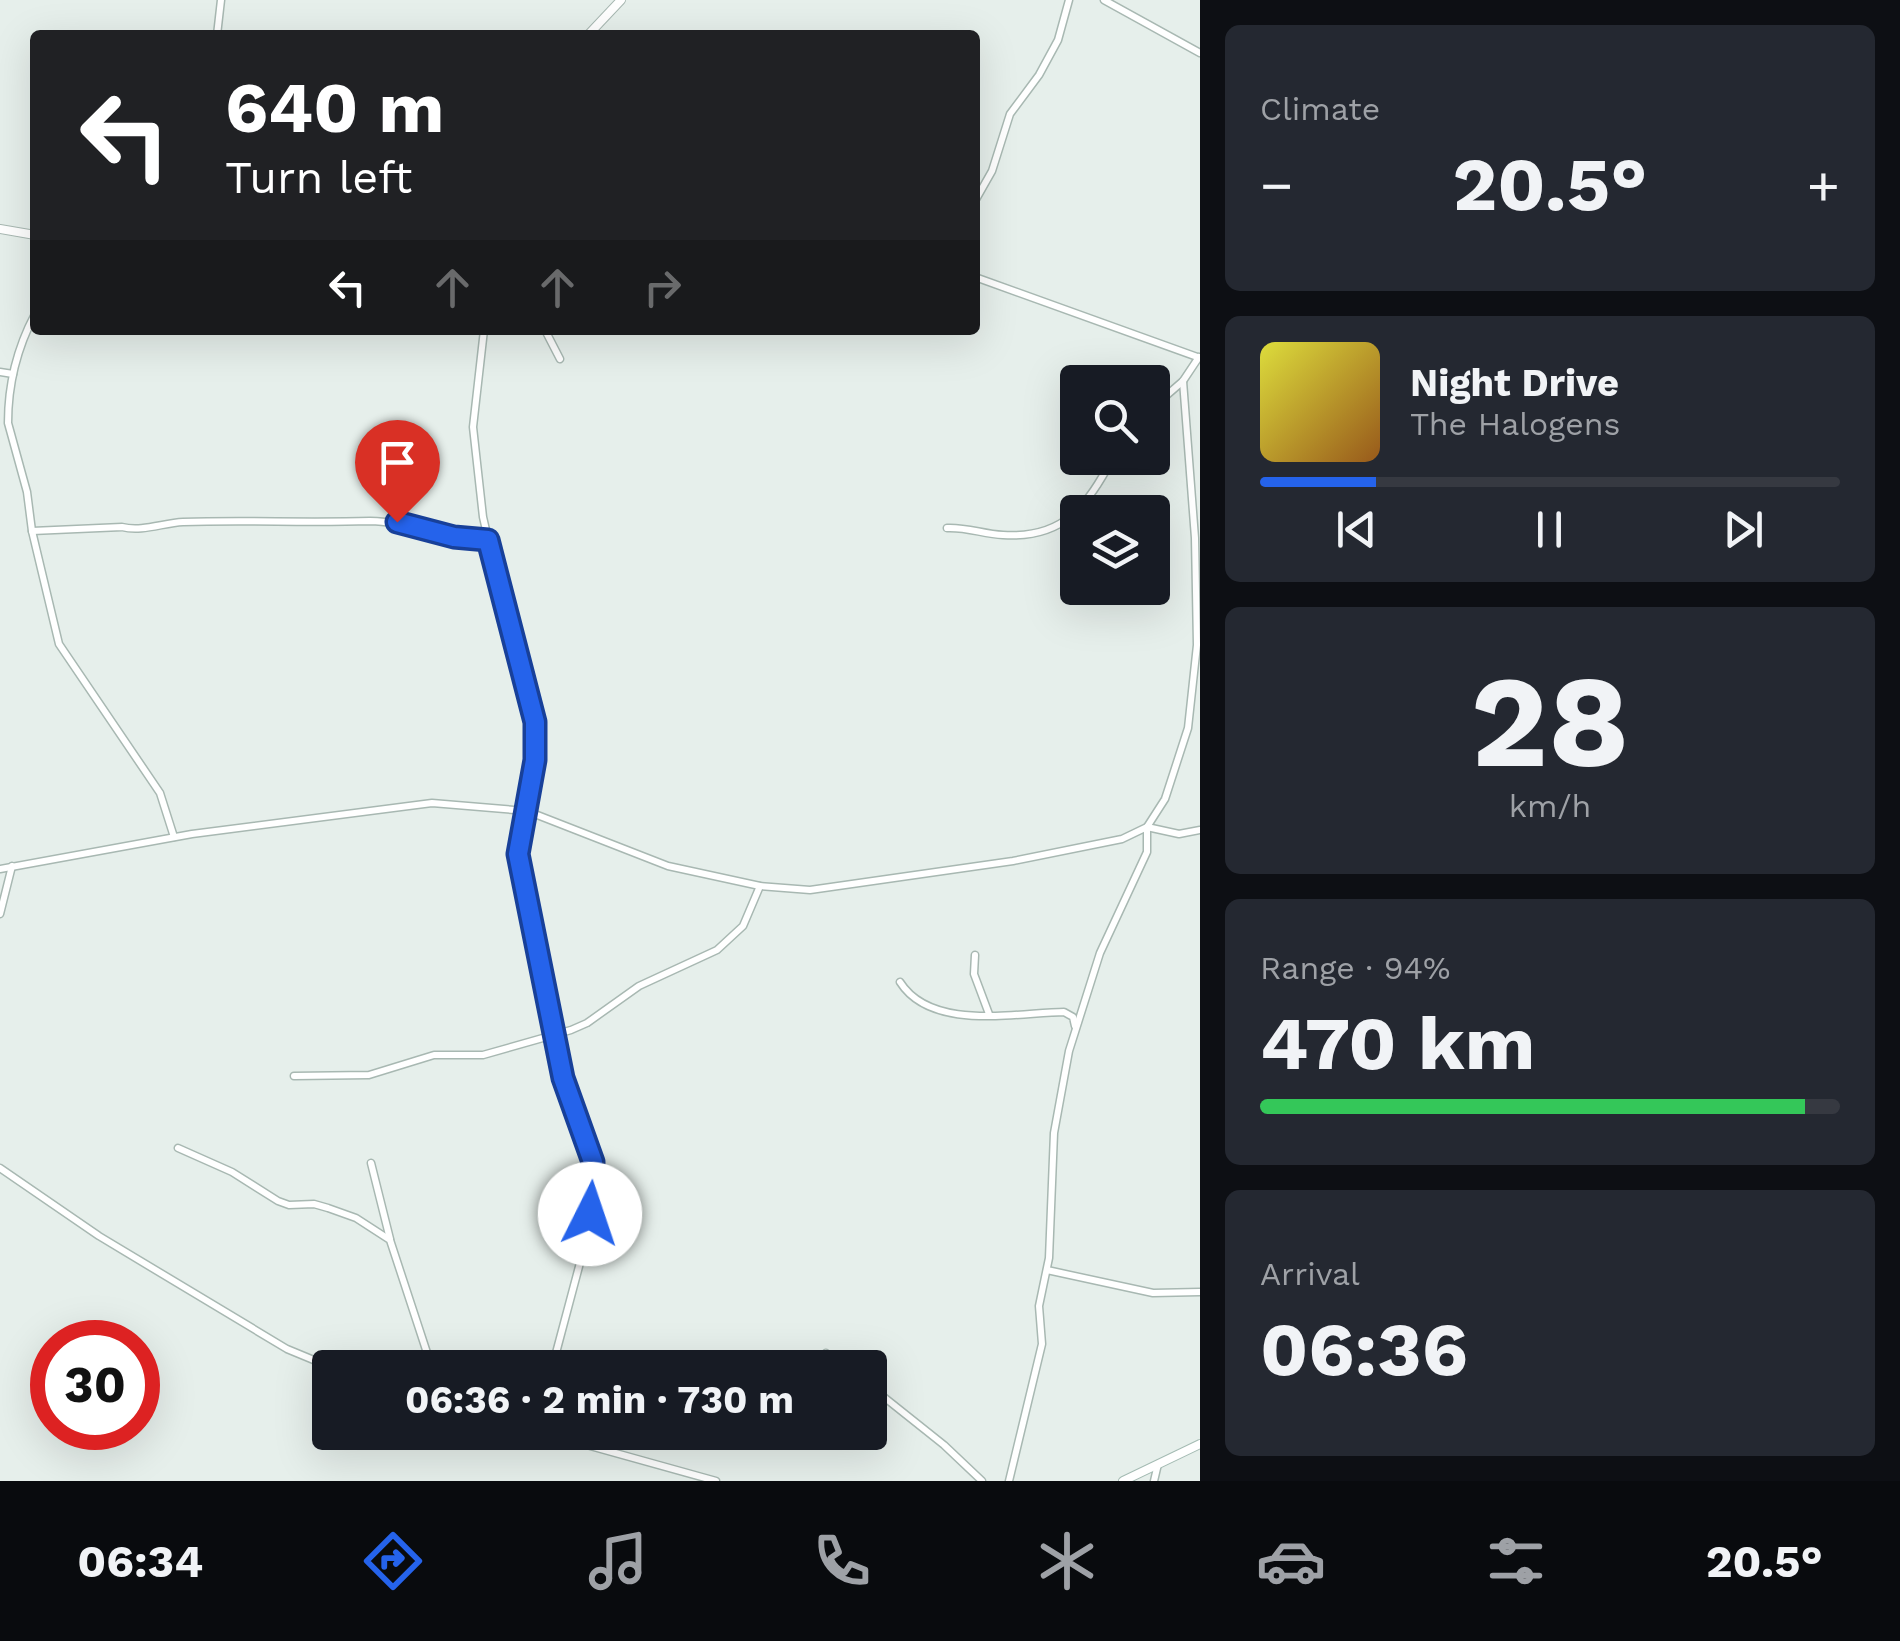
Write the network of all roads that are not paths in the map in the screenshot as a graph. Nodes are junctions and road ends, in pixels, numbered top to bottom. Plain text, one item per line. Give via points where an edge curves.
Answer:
1 (221, 0) edge
2 (622, 0) edge
3 (1069, 0) edge
4 (1104, 0) edge
5 (218, 30) edge
6 (593, 30) edge
7 (1200, 53) edge
8 (980, 192) edge
9 (0, 229) edge
10 (30, 233) edge
11 (980, 279) edge
12 (30, 325) edge
13 (483, 335) edge
14 (548, 335) edge
15 (1200, 358) edge
16 (560, 359) dead end
17 (0, 372) edge
18 (13, 374) junction
19 (1182, 381) junction
20 (1170, 392) edge
21 (1104, 475) edge
22 (947, 528) dead end
23 (32, 531) junction
24 (488, 540) junction
25 (1199, 645) edge
26 (528, 812) junction
27 (1147, 827) junction
28 (1200, 830) edge
29 (174, 837) junction
30 (12, 866) junction
31 (0, 868) edge
32 (760, 886) junction
33 (0, 914) edge
34 (975, 955) dead end
35 (900, 982) dead end
36 (989, 1014) junction
37 (1075, 1027) junction
38 (556, 1035) junction
39 (294, 1076) dead end
40 (178, 1148) dead end
41 (371, 1163) dead end
42 (0, 1168) edge
43 (390, 1240) junction
44 (1047, 1270) junction
45 (1200, 1292) edge
46 (426, 1350) edge
47 (557, 1350) edge
48 (312, 1360) edge
49 (887, 1400) edge
50 (1200, 1444) edge
51 (605, 1450) edge
52 (1158, 1464) junction
53 (716, 1481) edge
54 (982, 1481) edge
55 (1009, 1481) edge
56 (1123, 1481) edge
57 (1154, 1481) edge

1 - 5 street
2 - 6 main road
3 - 8 street via 1058,40 1010,114
4 - 7 street
9 - 10 main road
11 - 15 street
12 - 18 street
13 - 24 street via 474,426
14 - 16 street
15 - 19 street
17 - 18 street
18 - 23 street via 8,423
19 - 20 street
19 - 25 street
21 - 22 street via 1092,498 1054,526 1005,535
23 - 24 street via 383,521
23 - 29 street via 59,644 160,792
24 - 26 street via 535,722
25 - 27 street via 1178,768
26 - 29 street via 432,803
26 - 32 street via 668,866
26 - 38 street via 518,854
27 - 28 street via 1180,834
27 - 32 street via 1122,839 891,880 810,890
27 - 37 street via 1146,852
29 - 30 street
30 - 31 street
30 - 33 street
32 - 38 street via 743,926 718,950
34 - 36 street via 974,974
35 - 36 street via 932,1007
36 - 37 street via 1064,1012
37 - 44 street via 1054,1133
38 - 39 street via 484,1055 434,1055 369,1075
38 - 47 street via 594,1185
40 - 43 street via 278,1201 328,1208
41 - 43 street
42 - 48 street via 99,1236
43 - 46 street
44 - 45 street via 1153,1294
44 - 55 street via 1038,1306 1042,1344
49 - 54 street
50 - 52 main road
51 - 53 street
52 - 56 main road
52 - 57 street

